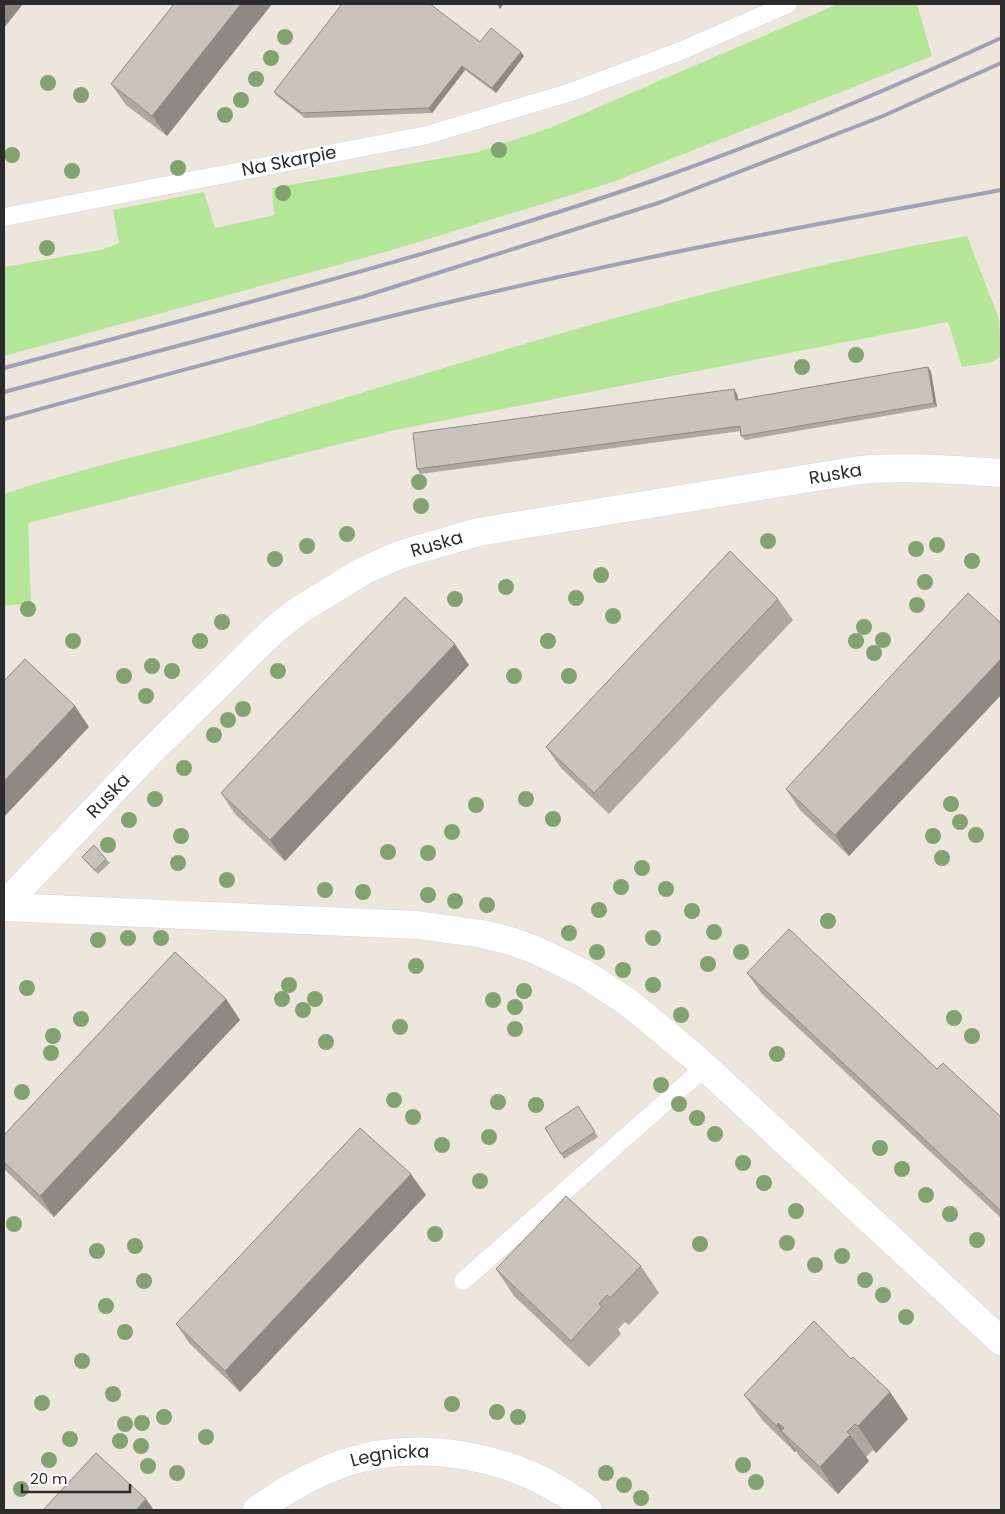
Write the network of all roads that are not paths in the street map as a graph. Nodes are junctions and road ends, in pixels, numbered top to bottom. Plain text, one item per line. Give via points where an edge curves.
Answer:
1 (788, 4) edge
2 (4, 217) edge
3 (1001, 473) edge
4 (4, 906) edge
5 (705, 1067) junction
6 (463, 1281) dead end
7 (1001, 1340) edge
8 (257, 1510) edge
9 (588, 1510) edge

1 - 2 lane, Na Skarpie via 678,52 571,92 427,135
3 - 4 street, Ruska via 929,468 860,470 478,532 399,555 328,591 273,631 148,754
4 - 5 street via 391,923 483,934 538,951 585,974 629,1003
5 - 6 lane
5 - 7 street
8 - 9 street, Legnicka via 310,1478 343,1464 382,1455 425,1452 488,1461 534,1477

